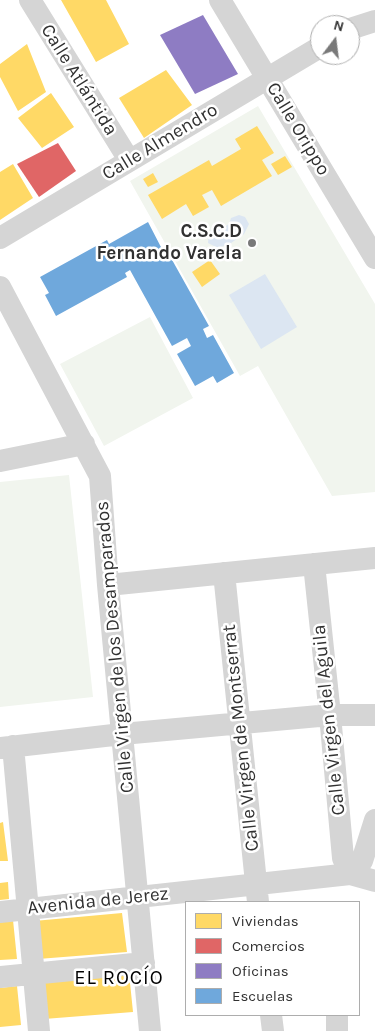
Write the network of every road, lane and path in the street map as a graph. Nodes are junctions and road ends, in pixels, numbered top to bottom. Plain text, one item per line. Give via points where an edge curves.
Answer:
1 (30, 0) edge
2 (220, 0) edge
3 (375, 21) edge
4 (360, 26) edge
5 (310, 53) edge
6 (268, 78) junction
7 (129, 160) junction
8 (0, 238) edge
9 (375, 258) edge
10 (0, 287) edge
11 (84, 444) junction
12 (0, 461) edge
13 (375, 558) edge
14 (314, 564) junction
15 (224, 573) junction
16 (108, 585) junction
17 (330, 715) junction
18 (375, 715) edge
19 (241, 723) junction
20 (122, 734) junction
21 (6, 747) edge
22 (375, 820) edge
23 (350, 874) junction
24 (375, 881) edge
25 (258, 893) edge
26 (138, 897) junction
27 (28, 909) junction
28 (0, 912) edge
29 (144, 963) junction
30 (34, 974) junction
31 (0, 977) edge
32 (271, 1016) edge
33 (337, 1016) edge
34 (39, 1031) edge
35 (150, 1031) edge
36 (273, 1031) edge
37 (337, 1031) edge

1 - 7 street, Calle Atlántida
2 - 6 street, Calle Orippo
3 - 4 street
5 - 6 street, Calle Almendro
6 - 7 street, Calle Almendro
6 - 9 street, Calle Orippo
7 - 8 street, Calle Almendro
10 - 11 street, Calle Virgen de los Desamparados
11 - 12 street
11 - 16 street, Calle Virgen de los Desamparados via 100,476
13 - 14 street
14 - 15 street
14 - 17 street, Calle Virgen del Aguila
15 - 16 street
15 - 19 street, Calle Virgen de Montserrat
16 - 20 street, Calle Virgen de los Desamparados
17 - 18 street
17 - 19 street
17 - 23 street, Calle Virgen del Aguila via 343,858
19 - 20 street
19 - 25 street, Calle Virgen de Montserrat
20 - 21 street
20 - 26 street, Calle Virgen de los Desamparados
21 - 27 street
22 - 23 street via 362,861
23 - 24 street, Avenida de Jerez
23 - 25 street, Avenida de Jerez
25 - 26 street, Avenida de Jerez
26 - 27 street, Avenida de Jerez
26 - 29 street, Calle Virgen de los Desamparados
27 - 28 street, Avenida de Jerez
27 - 30 street
29 - 30 street
29 - 35 street, Calle Virgen de los Desamparados
30 - 31 street
30 - 34 street
32 - 36 street
33 - 37 street

